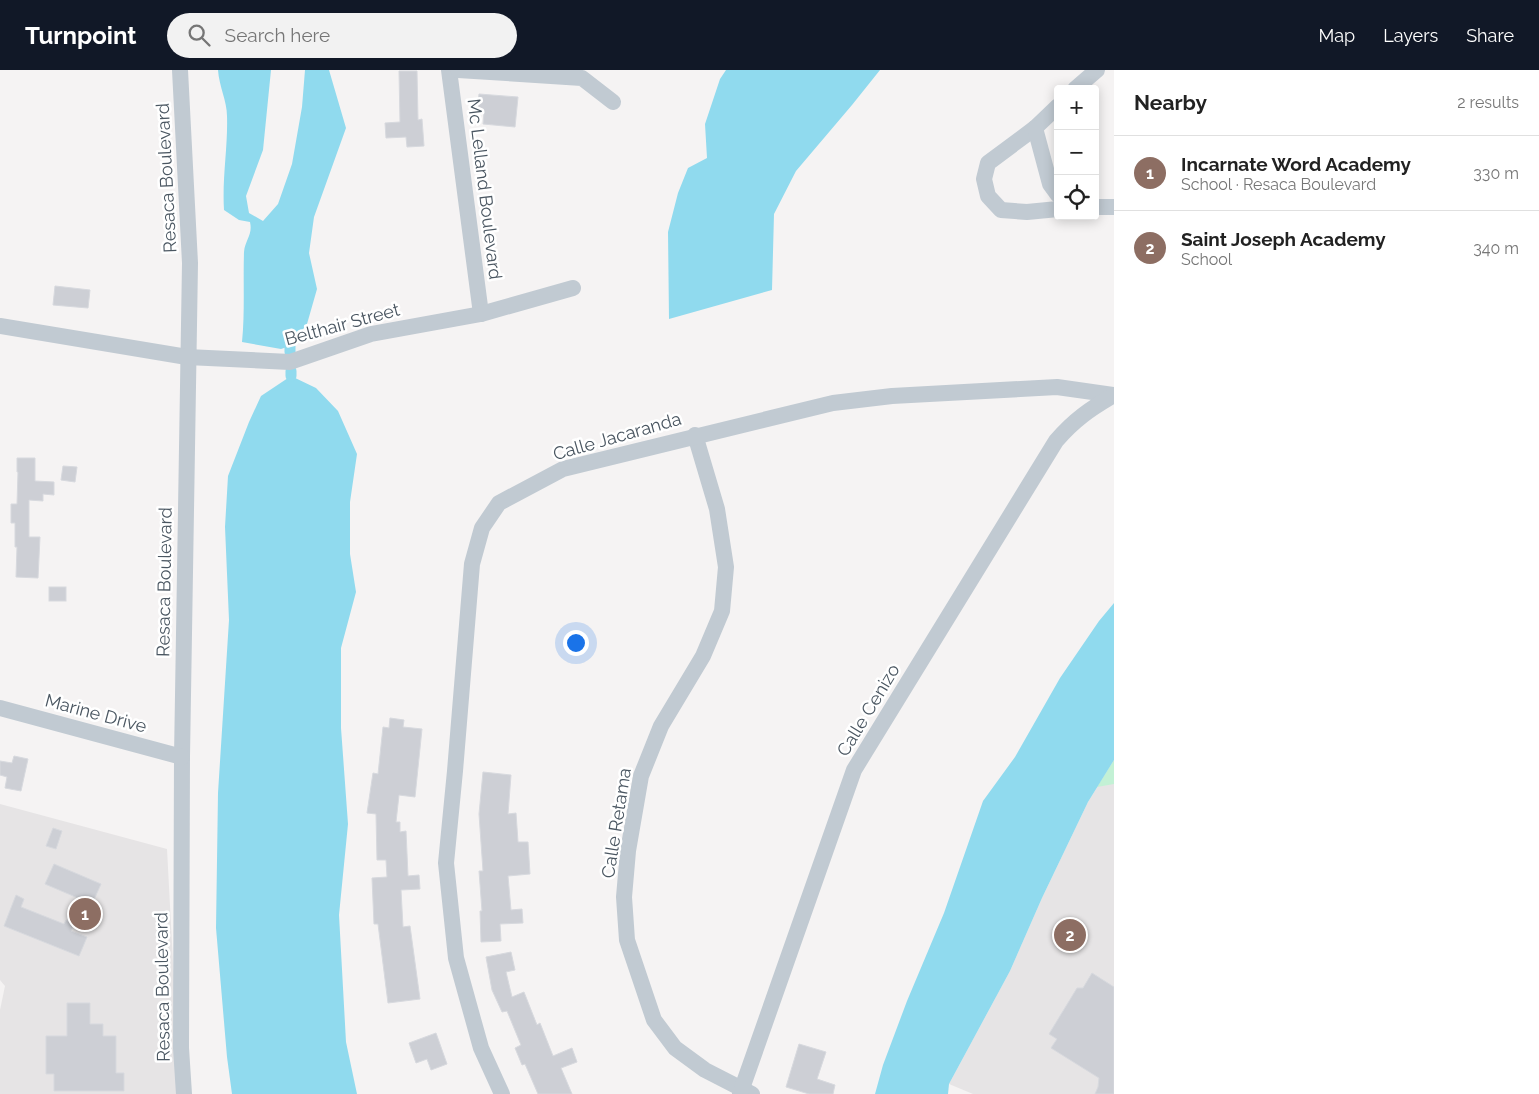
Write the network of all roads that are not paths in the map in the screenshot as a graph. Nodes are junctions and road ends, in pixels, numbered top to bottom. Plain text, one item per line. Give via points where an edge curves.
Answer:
1 (180, 70) edge
2 (449, 70) edge
3 (458, 70) edge
4 (1097, 70) edge
5 (1080, 85) edge
6 (613, 102) dead end
7 (1054, 110) edge
8 (1035, 128) junction
9 (1054, 190) edge
10 (1099, 207) edge
11 (1114, 207) edge
12 (1054, 209) edge
13 (573, 288) dead end
14 (480, 314) junction
15 (0, 326) edge
16 (188, 357) junction
17 (1114, 395) edge
18 (695, 435) junction
19 (0, 708) edge
20 (182, 757) junction
21 (745, 1093) edge
22 (184, 1094) edge
23 (502, 1094) edge

1 - 16 street, Resaca Boulevard via 190,262
2 - 14 street, Mc Lelland Boulevard
3 - 6 street via 582,78
4 - 5 street
7 - 8 street
8 - 9 street
8 - 12 street via 988,163 984,179 988,196 1001,210
10 - 11 street
13 - 14 street, Belthair Street
14 - 16 street, Belthair Street via 371,334 290,362
15 - 16 street, Belthair Street
16 - 20 street, Resaca Boulevard
17 - 18 street, Calle Jacaranda via 1057,387 892,396 833,403
17 - 21 street, Calle Cenizo via 1089,409 1056,441 854,770
18 - 21 street, Calle Retama via 717,509 722,540 726,567 722,611 703,656 661,726 641,776 624,897 627,940 654,1020 675,1048
18 - 23 street, Calle Jacaranda via 563,469 499,503 482,528 472,564 446,864 456,958 480,1048
19 - 20 street, Marine Drive
20 - 22 street, Resaca Boulevard via 181,1039

